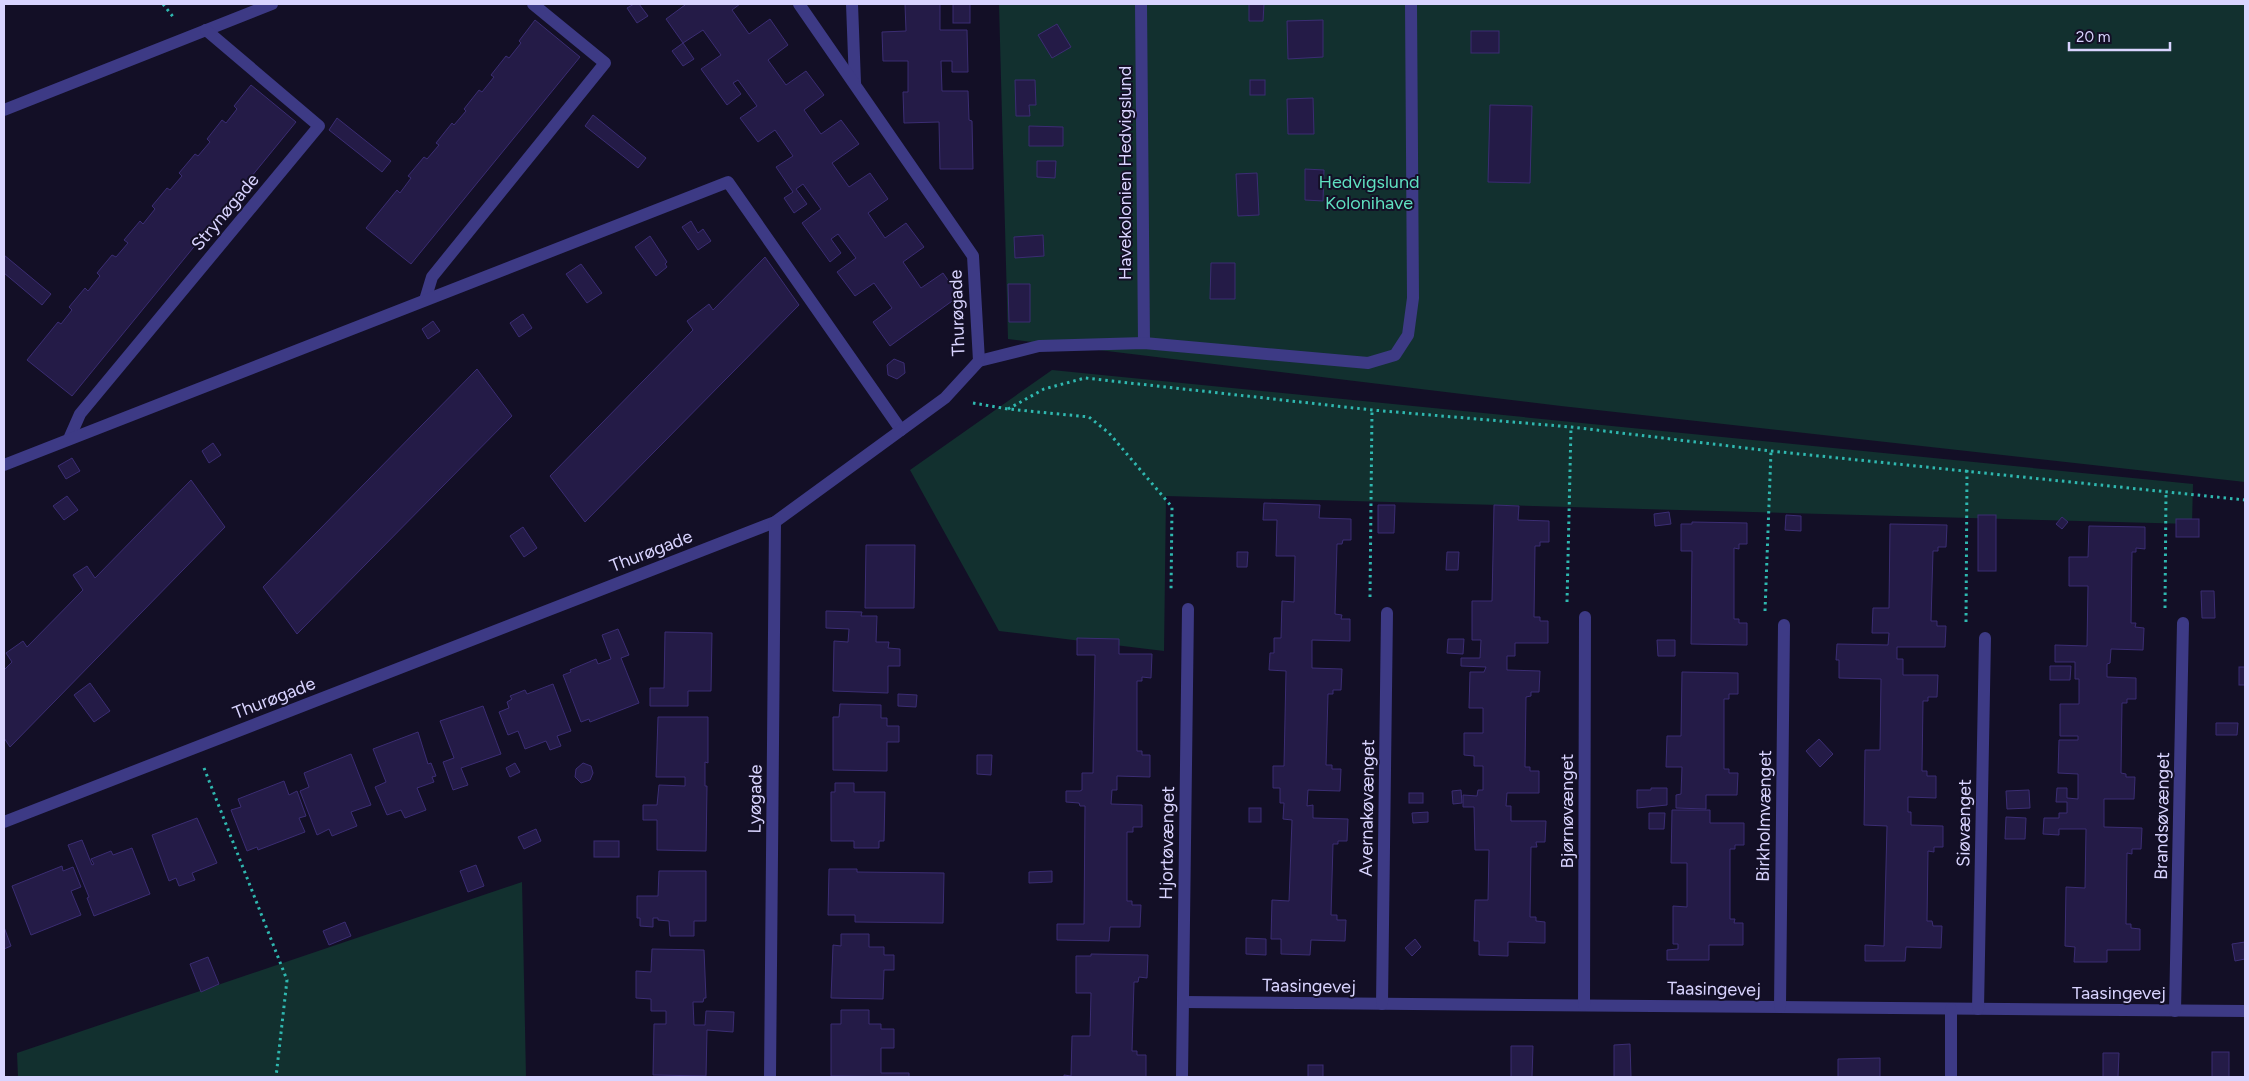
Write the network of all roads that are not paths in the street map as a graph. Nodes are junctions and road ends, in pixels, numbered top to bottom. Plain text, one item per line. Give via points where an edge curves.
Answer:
1 (269, 4) edge
2 (533, 4) edge
3 (799, 4) edge
4 (852, 4) edge
5 (1141, 4) edge
6 (1411, 4) edge
7 (206, 30) junction
8 (855, 83) junction
9 (4, 110) edge
10 (425, 300) junction
11 (1144, 343) junction
12 (980, 361) junction
13 (901, 430) junction
14 (69, 439) junction
15 (4, 465) edge
16 (775, 522) junction
17 (1188, 609) road end
18 (1387, 614) road end
19 (1585, 617) road end
20 (2183, 623) road end
21 (1784, 626) road end
22 (1985, 638) road end
23 (4, 822) edge
24 (1182, 1002) junction
25 (1382, 1004) junction
26 (1584, 1006) junction
27 (1780, 1007) junction
28 (1951, 1009) junction
29 (1978, 1009) junction
30 (2176, 1011) junction
31 (2245, 1011) edge
32 (770, 1077) edge
33 (1182, 1077) edge
34 (1951, 1077) edge

1 - 7 street
2 - 10 street via 605,63 432,277
3 - 8 street, Thurøgade
4 - 8 street
5 - 11 street, Havekolonien Hedvigslund
6 - 11 street via 1413,298 1408,335 1395,355 1368,363
7 - 9 street
7 - 14 street, Strynøgade via 319,126 80,414
8 - 12 street, Thurøgade via 973,256
10 - 13 street via 728,182
10 - 14 street
11 - 12 street via 1039,346
12 - 13 street, Thurøgade via 946,398
13 - 16 street, Thurøgade
14 - 15 street
16 - 23 street, Thurøgade
16 - 32 street, Lyøgade
17 - 24 street, Hjortøvænget
18 - 25 street, Avernakøvænget
19 - 26 street, Bjørnøvænget
20 - 30 street, Brandsøvænget
21 - 27 street, Birkholmvænget
22 - 29 street, Siøvænget
24 - 25 street, Taasingevej
24 - 33 street, Hjortøvænget
25 - 26 street, Taasingevej
26 - 27 street, Taasingevej
27 - 28 street, Taasingevej
28 - 29 street, Taasingevej
28 - 34 street
29 - 30 street, Taasingevej
30 - 31 street, Taasingevej

